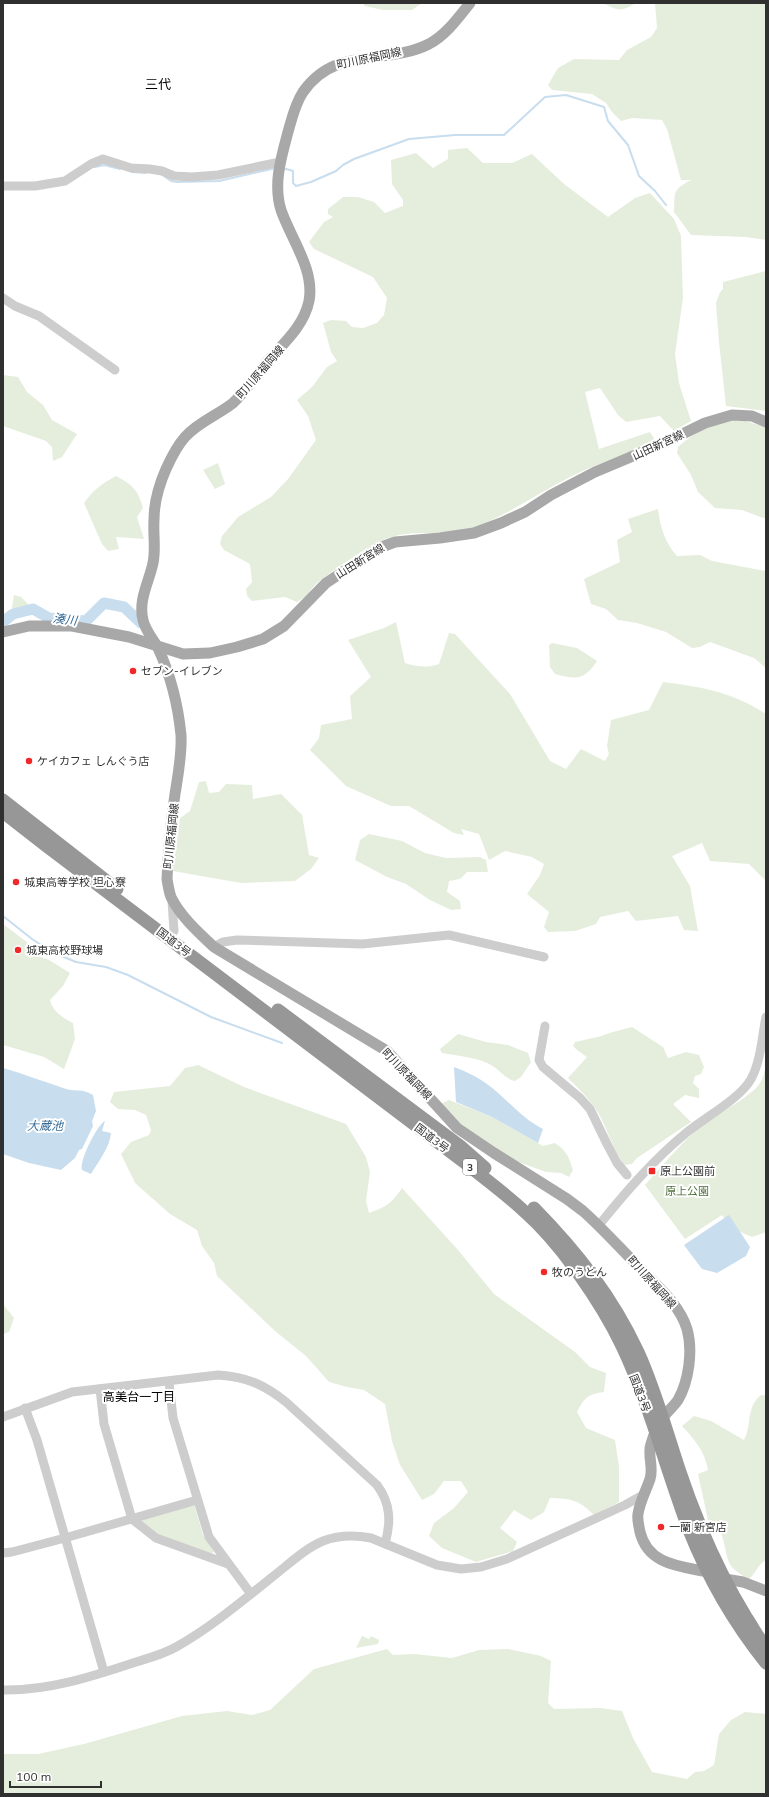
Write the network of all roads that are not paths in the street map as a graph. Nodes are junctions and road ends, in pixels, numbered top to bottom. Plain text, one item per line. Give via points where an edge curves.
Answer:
1 (470, 3) edge
2 (280, 162) junction
3 (3, 186) edge
4 (3, 298) edge
5 (115, 370) dead end
6 (766, 422) edge
7 (3, 632) edge
8 (157, 646) junction
9 (3, 800) edge
10 (3, 812) edge
11 (172, 898) junction
12 (171, 935) junction
13 (214, 946) junction
14 (544, 957) dead end
15 (766, 1017) edge
16 (545, 1026) dead end
17 (627, 1175) dead end
18 (599, 1225) junction
19 (169, 1382) junction
20 (100, 1389) junction
21 (25, 1408) junction
22 (3, 1416) edge
23 (663, 1418) junction
24 (656, 1434) junction
25 (643, 1495) junction
26 (197, 1500) junction
27 (132, 1519) junction
28 (65, 1538) junction
29 (385, 1544) junction
30 (3, 1553) edge
31 (228, 1564) junction
32 (708, 1572) junction
33 (725, 1579) junction
34 (766, 1591) edge
35 (251, 1594) junction
36 (766, 1647) edge
37 (766, 1663) edge
38 (104, 1672) junction
39 (3, 1690) edge

1 - 2 main road, 町川原福岡線 via 443,35 430,44 402,52 344,61 329,67 315,78 295,106
2 - 3 street via 218,175 192,177 131,168 103,159 65,182 35,186
2 - 8 main road, 町川原福岡線 via 278,191 281,209 306,271 310,287 309,301 295,330 243,393 185,437 164,471 155,504 153,564 142,606 143,623
4 - 5 street via 39,316
6 - 8 main road, 山田新宮線 via 752,416 732,415 705,423 595,472 501,523 474,533 394,542 379,548 326,583 284,626 263,639 210,653 183,654
7 - 8 main road, 山田新宮線 via 29,626 72,626 129,637
8 - 11 main road, 町川原福岡線 via 175,692 181,739 167,863 167,879
9 - 12 highway, 国道3号 / 3
10 - 12 highway, 国道3号 / 3 via 44,845
11 - 12 street
11 - 13 main road, 町川原福岡線 via 189,922
12 - 23 highway, 国道3号 / 3 via 460,1146 538,1213 593,1274 617,1313 638,1352
12 - 24 highway, 国道3号 / 3 via 526,1212 552,1240 590,1290 622,1346
13 - 14 street via 237,940 362,944 449,935
13 - 18 main road, 町川原福岡線 via 386,1051 458,1128 494,1154 576,1205
15 - 18 street via 754,1071 747,1085 686,1133 629,1189
16 - 17 street via 539,1060 542,1067 580,1098 590,1110 610,1150
18 - 23 main road, 町川原福岡線 via 669,1299 686,1329 689,1355 684,1387 677,1401
19 - 20 street
19 - 26 street via 173,1418
19 - 29 street via 237,1376 271,1390 377,1485 390,1513
20 - 21 street via 72,1392
20 - 27 street via 104,1424
21 - 22 street
21 - 28 street via 37,1440
23 - 24 main road, 町川原福岡線
23 - 33 highway, 国道3号 / 3 via 693,1508
24 - 25 main road, 町川原福岡線 via 650,1449 650,1479
24 - 32 highway, 国道3号 / 3 via 690,1530
25 - 29 street via 507,1560 480,1567 461,1569 437,1565
25 - 32 main road, 町川原福岡線 via 638,1522 646,1546 654,1556 664,1563
26 - 27 street
26 - 31 street via 209,1537
27 - 28 street
27 - 31 street via 156,1538
28 - 30 street
28 - 38 street
29 - 35 street via 359,1536 337,1537 324,1541 307,1550
31 - 35 street
32 - 37 highway, 国道3号 / 3 via 730,1612
33 - 34 main road via 743,1582
33 - 36 highway, 国道3号 / 3
35 - 38 street via 174,1649
38 - 39 street via 36,1688

